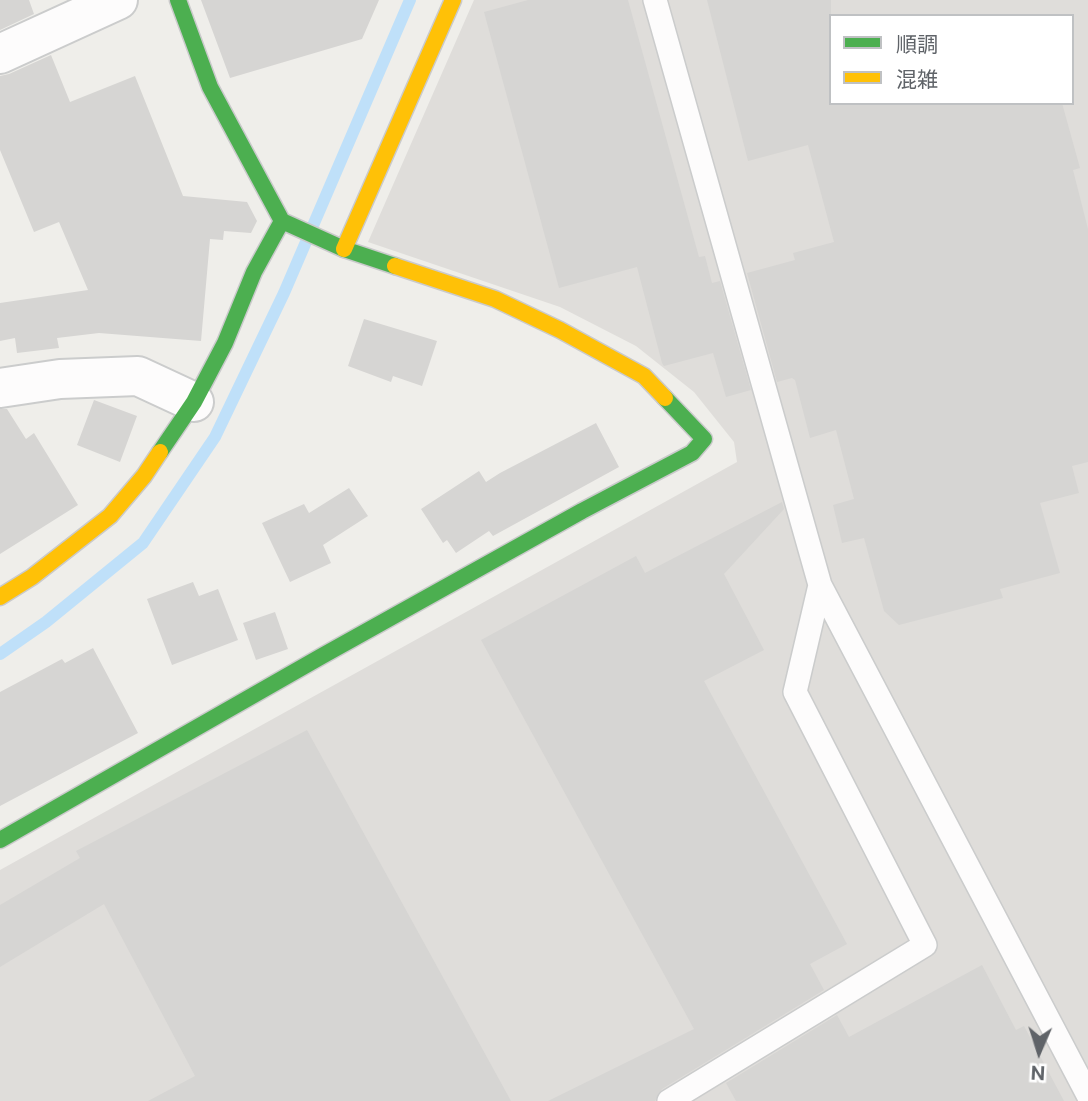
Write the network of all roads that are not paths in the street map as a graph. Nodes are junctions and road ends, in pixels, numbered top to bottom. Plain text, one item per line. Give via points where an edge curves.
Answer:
1 (118, 0) edge
2 (178, 0) edge
3 (453, 0) edge
4 (655, 0) edge
5 (0, 54) edge
6 (282, 221) junction
7 (344, 249) junction
8 (0, 388) edge
9 (194, 402) junction
10 (820, 585) junction
11 (0, 597) edge
12 (0, 840) edge
13 (1088, 1096) edge
14 (669, 1101) edge

1 - 5 street
2 - 6 street via 210,88
3 - 7 street
4 - 10 lane
6 - 7 street
6 - 9 street
7 - 12 street via 495,299 561,330 644,376 704,439 692,453 570,517
8 - 9 street via 60,379 138,376
9 - 11 street via 144,476 110,516
10 - 13 lane
10 - 14 lane via 794,692 925,946

